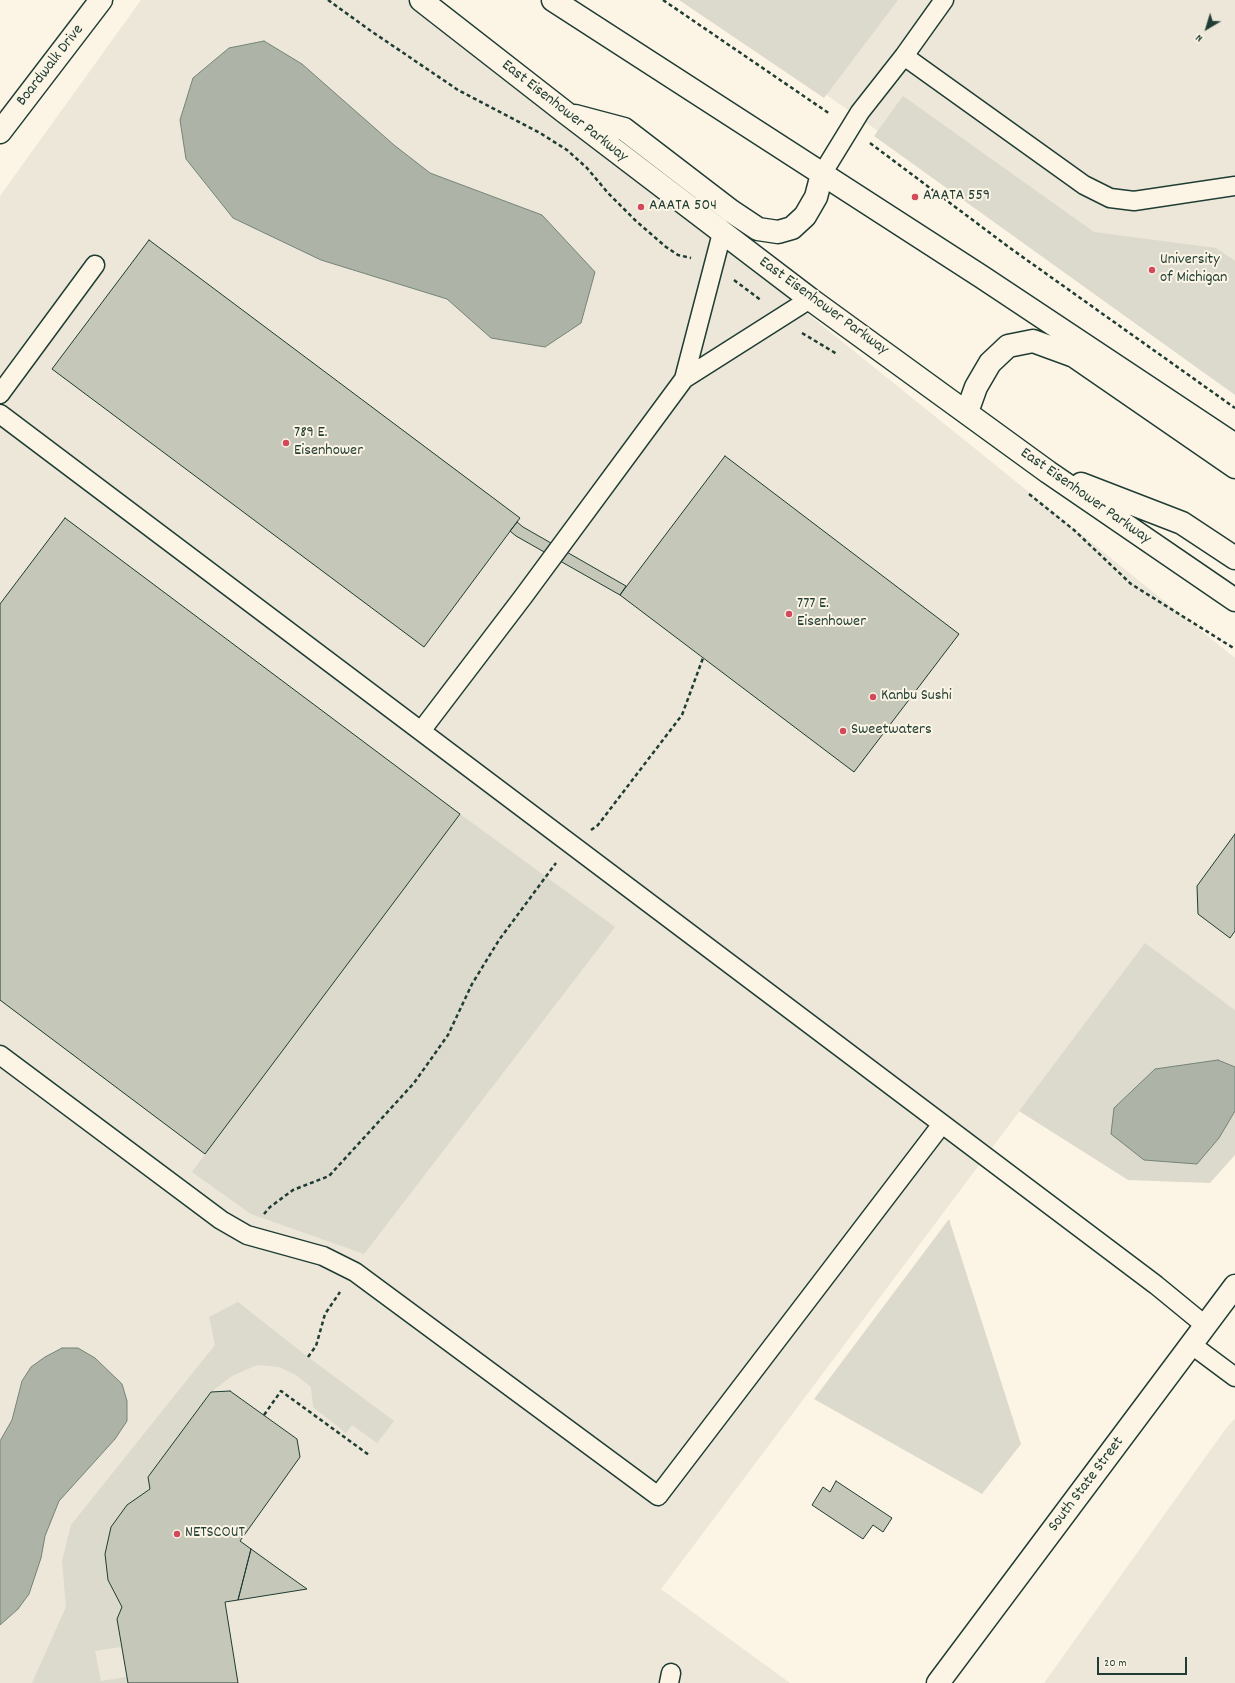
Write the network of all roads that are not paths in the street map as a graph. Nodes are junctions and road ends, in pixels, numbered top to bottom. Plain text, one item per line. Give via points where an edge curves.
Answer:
1 (101, 0) edge
2 (420, 0) edge
3 (553, 0) edge
4 (944, 0) edge
5 (904, 56) junction
6 (566, 113) junction
7 (0, 132) edge
8 (822, 174) junction
9 (1235, 186) edge
10 (722, 233) junction
11 (95, 265) dead end
12 (810, 299) junction
13 (684, 379) junction
14 (0, 394) edge
15 (967, 412) junction
16 (0, 414) edge
17 (1235, 445) edge
18 (1235, 467) edge
19 (1048, 472) junction
20 (1235, 558) edge
21 (1235, 600) edge
22 (421, 731) junction
23 (0, 1055) edge
24 (942, 1124) junction
25 (1235, 1286) edge
26 (1206, 1326) junction
27 (1192, 1345) junction
28 (1235, 1377) edge
29 (938, 1683) edge

1 - 7 main road, Boardwalk Drive
2 - 6 main road, East Eisenhower Parkway
3 - 8 main road
4 - 5 lane
5 - 8 lane via 860,112
5 - 9 lane via 1084,185 1110,198 1134,201
6 - 8 main road via 624,129 758,229 778,232 792,228 809,210 816,197
6 - 10 main road, East Eisenhower Parkway
8 - 17 main road
10 - 12 main road, East Eisenhower Parkway
10 - 13 lane
11 - 14 lane
12 - 13 lane
12 - 15 main road, East Eisenhower Parkway
13 - 22 lane
15 - 18 main road via 976,387 990,363 1008,346 1033,341 1074,356
15 - 19 main road, East Eisenhower Parkway
16 - 22 lane
19 - 20 main road via 1182,522
19 - 21 main road, East Eisenhower Parkway
22 - 24 lane
23 - 24 lane via 214,1215 247,1235 323,1256 355,1272 658,1496
24 - 26 lane via 1156,1285
25 - 26 main road, South State Street
26 - 27 main road, South State Street
27 - 28 lane
27 - 29 main road, South State Street

